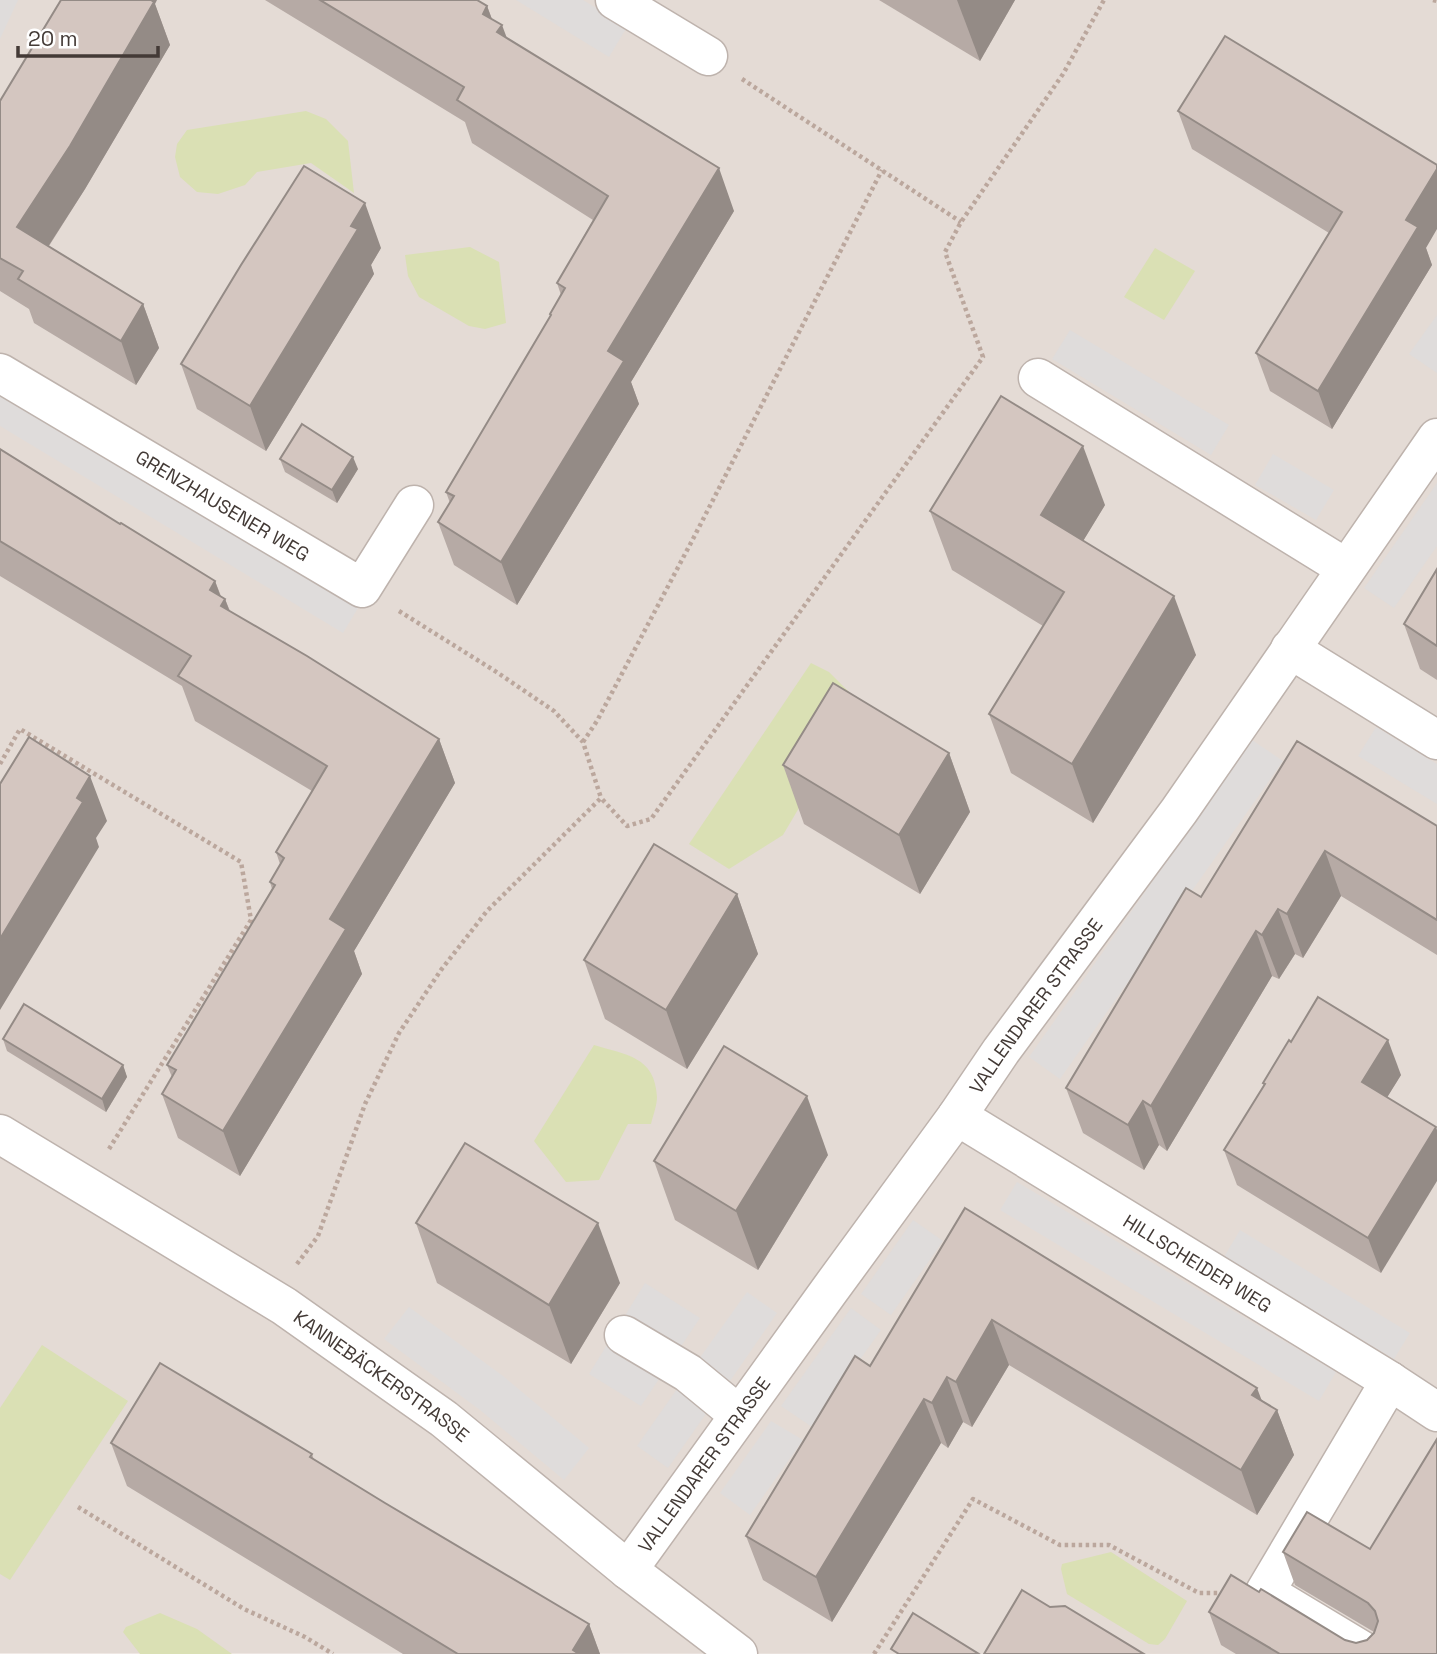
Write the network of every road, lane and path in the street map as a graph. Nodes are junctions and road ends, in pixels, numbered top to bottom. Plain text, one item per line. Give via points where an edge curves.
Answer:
1 (1104, 0) edge
2 (623, 2) edge
3 (708, 56) joint
4 (881, 170) junction
5 (961, 222) junction
6 (0, 373) edge
7 (1038, 378) dead end
8 (1437, 438) edge
9 (414, 505) dead end
10 (1346, 568) junction
11 (362, 588) junction
12 (1290, 649) junction
13 (1437, 740) edge
14 (583, 742) junction
15 (0, 764) edge
16 (601, 798) junction
17 (957, 1116) junction
18 (0, 1134) edge
19 (86, 1186) junction
20 (271, 1298) junction
21 (624, 1335) dead end
22 (1390, 1381) junction
23 (1437, 1412) edge
24 (739, 1415) junction
25 (78, 1507) dead end
26 (628, 1570) junction
27 (1265, 1592) junction
28 (333, 1654) edge
29 (738, 1654) edge
30 (874, 1654) edge
31 (1368, 1654) edge

1 - 5 path via 1063,74
2 - 3 street
3 - 4 path
4 - 5 path
4 - 14 path via 694,537
5 - 16 path via 945,252 983,357 651,819 627,826
6 - 11 street, GRENZHAUSENER WEG
7 - 10 street
8 - 10 street, VALLENDARER STRASSE
9 - 11 street
10 - 12 street, VALLENDARER STRASSE
11 - 14 path via 554,711
12 - 13 street
12 - 17 street, VALLENDARER STRASSE via 1179,811
14 - 16 path
15 - 19 path via 20,729 241,862 251,920
16 - 20 path via 487,911 399,1033 365,1104 318,1236
17 - 22 street, HILLSCHEIDER WEG
17 - 24 street, VALLENDARER STRASSE
18 - 19 street, KANNEBÄCKERSTRASSE
19 - 20 street, KANNEBÄCKERSTRASSE
20 - 26 street, KANNEBÄCKERSTRASSE via 444,1419
21 - 24 street via 688,1374
22 - 23 street, HILLSCHEIDER WEG
22 - 27 street
24 - 26 street, VALLENDARER STRASSE
25 - 28 path via 244,1609
26 - 29 street, KANNEBÄCKERSTRASSE
27 - 30 path via 1199,1593 1109,1545 1060,1545 973,1499
27 - 31 street

